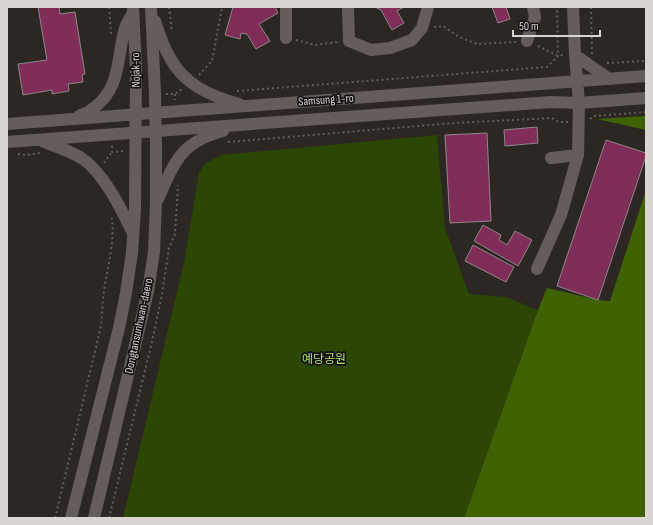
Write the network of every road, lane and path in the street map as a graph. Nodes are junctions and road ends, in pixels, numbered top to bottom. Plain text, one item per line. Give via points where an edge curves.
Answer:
1 (170, 7) edge
2 (222, 7) edge
3 (286, 7) edge
4 (348, 7) edge
5 (428, 7) edge
6 (534, 7) edge
7 (557, 7) edge
8 (573, 7) edge
9 (591, 7) edge
10 (151, 8) edge
11 (133, 9) edge
12 (422, 28) junction
13 (172, 34) dead end
14 (286, 38) joint
15 (348, 41) junction
16 (527, 41) junction
17 (153, 48) junction
18 (135, 49) junction
19 (575, 55) junction
20 (558, 56) junction
21 (596, 58) dead end
22 (646, 61) edge
23 (606, 62) dead end
24 (194, 74) dead end
25 (646, 76) edge
26 (609, 79) junction
27 (577, 81) junction
28 (234, 91) dead end
29 (646, 98) edge
30 (579, 103) junction
31 (246, 106) junction
32 (646, 112) edge
33 (155, 113) junction
34 (136, 114) junction
35 (58, 120) junction
36 (588, 120) dead end
37 (559, 122) dead end
38 (7, 124) edge
39 (247, 124) junction
40 (156, 131) junction
41 (136, 133) junction
42 (39, 140) junction
43 (7, 142) edge
44 (226, 142) dead end
45 (578, 155) junction
46 (551, 158) dead end
47 (135, 174) junction
48 (156, 175) junction
49 (179, 182) dead end
50 (156, 202) junction
51 (111, 213) dead end
52 (134, 234) junction
53 (537, 269) dead end
54 (55, 518) edge
55 (71, 518) edge
56 (94, 518) edge
57 (110, 518) edge

1 - 13 path
2 - 24 path via 212,61 198,77
3 - 14 street
4 - 15 street
5 - 12 street
6 - 16 street
7 - 20 path
8 - 19 street
9 - 21 path via 592,54
10 - 17 street, Nojak-ro
10 - 31 street via 168,55 182,76 200,90
11 - 18 street, Nojak-ro
11 - 35 street via 124,30 114,81 103,101 86,114
12 - 15 street via 412,40 390,48 371,50
12 - 16 path via 443,26 477,44
14 - 15 path via 315,45
16 - 20 path
17 - 18 street via 143,56
17 - 33 street, Nojak-ro
18 - 34 street, Nojak-ro
19 - 26 street
19 - 27 street
20 - 28 path via 547,67
22 - 23 path
25 - 26 street, Samsung 1-ro
26 - 27 street, Samsung 1-ro
27 - 30 street
27 - 31 street, Samsung 1-ro
29 - 30 street, Samsung 1-ro
30 - 39 street, Samsung 1-ro via 551,102
30 - 45 street
31 - 33 street, Samsung 1-ro
32 - 36 path via 594,116
33 - 34 street, Samsung 1-ro
33 - 40 street, Nojak-ro
34 - 35 street, Samsung 1-ro
34 - 41 street, Nojak-ro
35 - 38 street, Samsung 1-ro
37 - 44 path via 552,118 461,123
39 - 40 street, Samsung 1-ro
39 - 50 street via 199,139 182,152
40 - 41 street, Samsung 1-ro
40 - 48 street, Dongtansunhwan-daero
41 - 42 street, Samsung 1-ro
41 - 47 street, Dongtansunhwan-daero
42 - 43 street, Samsung 1-ro
42 - 52 street via 76,155 92,166 102,177
45 - 46 street
45 - 53 street via 561,215
47 - 48 street via 138,168 144,166
47 - 52 street, Dongtansunhwan-daero
48 - 50 street, Dongtansunhwan-daero
49 - 57 path via 175,234
50 - 56 street, Dongtansunhwan-daero via 154,252 148,291
51 - 54 path via 113,228 101,326
52 - 55 street, Dongtansunhwan-daero via 122,314

